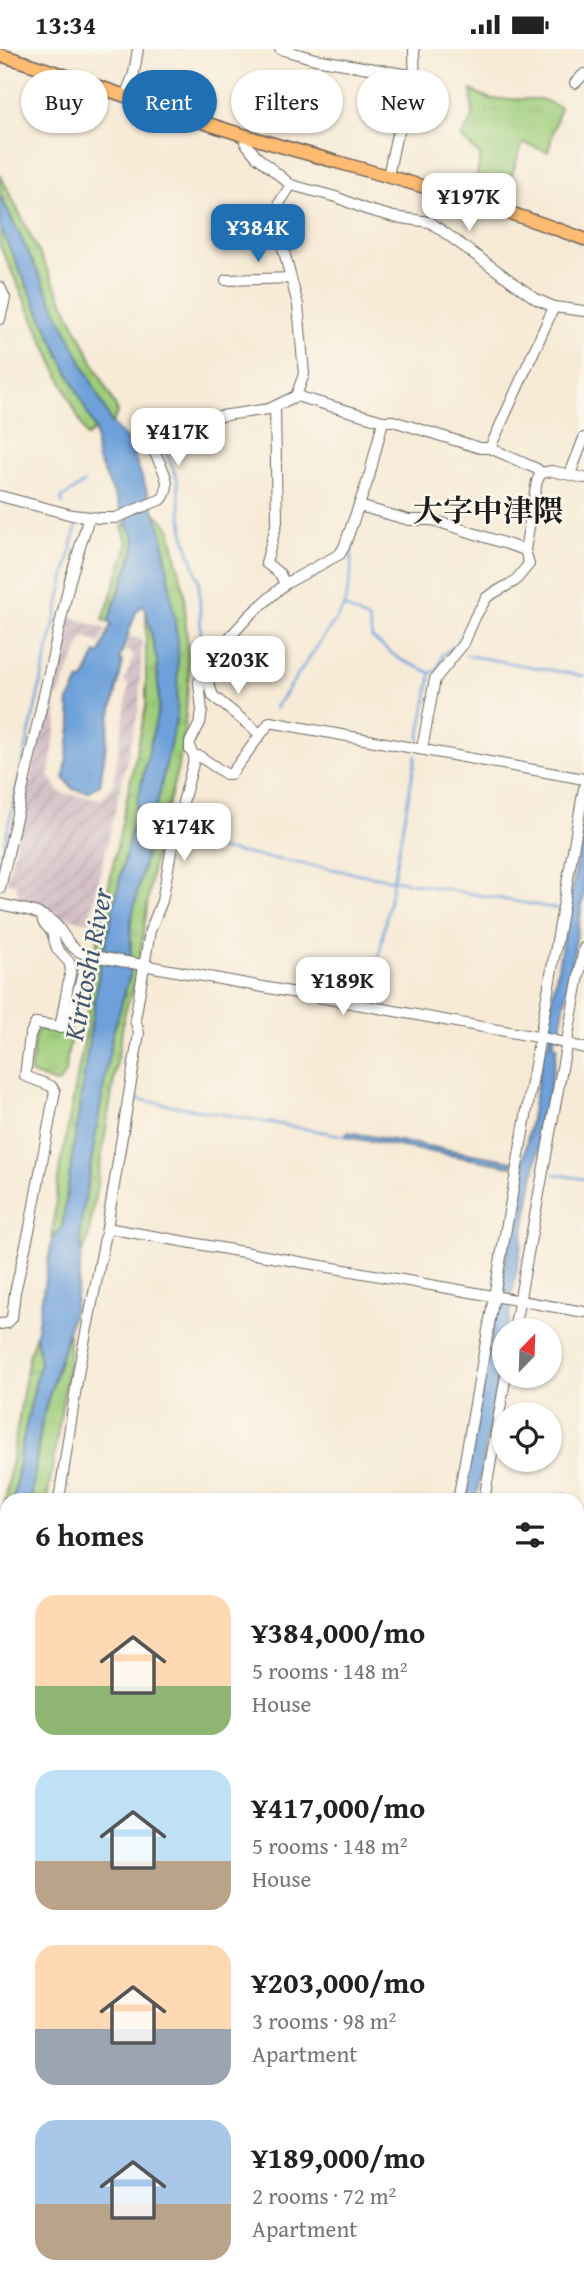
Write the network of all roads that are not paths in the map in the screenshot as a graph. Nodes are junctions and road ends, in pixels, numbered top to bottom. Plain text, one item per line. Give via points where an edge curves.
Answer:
1 (138, 49) edge
2 (280, 49) edge
3 (414, 49) edge
4 (2, 54) edge
5 (134, 70) edge
6 (381, 70) edge
7 (414, 70) edge
8 (584, 74) edge
9 (575, 83) dead end
10 (122, 96) edge
11 (217, 126) edge
12 (398, 133) edge
13 (246, 135) junction
14 (388, 176) junction
15 (291, 185) junction
16 (584, 239) edge
17 (291, 278) junction
18 (226, 280) dead end
19 (0, 287) edge
20 (554, 307) junction
21 (584, 310) edge
22 (0, 319) edge
23 (296, 396) junction
24 (275, 407) junction
25 (383, 421) junction
26 (584, 438) edge
27 (490, 448) junction
28 (541, 473) junction
29 (570, 474) junction
30 (584, 478) edge
31 (0, 496) edge
32 (359, 506) junction
33 (89, 517) junction
34 (524, 550) junction
35 (285, 585) junction
36 (204, 670) junction
37 (260, 734) junction
38 (422, 749) junction
39 (195, 757) junction
40 (584, 779) edge
41 (584, 788) edge
42 (0, 889) edge
43 (0, 904) edge
44 (42, 916) junction
45 (584, 948) edge
46 (90, 955) junction
47 (142, 964) junction
48 (60, 1028) junction
49 (548, 1039) junction
50 (567, 1044) junction
51 (584, 1048) edge
52 (107, 1228) junction
53 (506, 1298) junction
54 (584, 1312) edge
55 (511, 1318) edge
56 (0, 1324) edge
57 (504, 1388) edge
58 (60, 1493) edge
59 (460, 1493) edge
60 (485, 1493) edge

1 - 5 street
2 - 6 street
3 - 7 street
4 - 10 main road
8 - 9 street
11 - 13 main road
12 - 14 street
13 - 14 main road
13 - 15 street via 245,142 257,156
14 - 16 main road
15 - 17 street via 280,202 276,221
15 - 20 street via 374,212 430,222 536,299
17 - 18 street
17 - 23 street via 304,360
19 - 22 street via 5,298
20 - 21 street
20 - 27 street
23 - 24 street
23 - 25 street
24 - 33 street via 150,426 148,435 166,479 166,494 115,518
24 - 35 street via 277,522 266,563
25 - 27 street
25 - 32 street
26 - 29 street
27 - 28 street
28 - 29 street
28 - 34 street
29 - 30 street
31 - 33 street
32 - 34 street via 409,520 433,520
32 - 35 street via 340,554
33 - 42 street via 70,580
34 - 38 street via 529,564 515,581 487,597 464,643 435,679
35 - 36 street via 250,615
36 - 37 street via 213,696
36 - 39 street via 198,681 200,723 190,742
37 - 38 street via 270,722
37 - 39 street via 231,774
38 - 40 street
39 - 47 street via 162,901
41 - 49 street
43 - 44 street
44 - 46 street via 73,949
44 - 48 street via 71,969
45 - 50 street
46 - 47 street
46 - 48 street via 69,1024
47 - 49 street
47 - 52 street via 135,1020 139,1033
48 - 56 street via 36,1023 30,1035 25,1076 55,1091 12,1318
49 - 50 street
49 - 53 street
50 - 51 street
50 - 53 street
52 - 53 street
52 - 58 street
53 - 54 street
53 - 55 street
53 - 59 street
57 - 60 street

